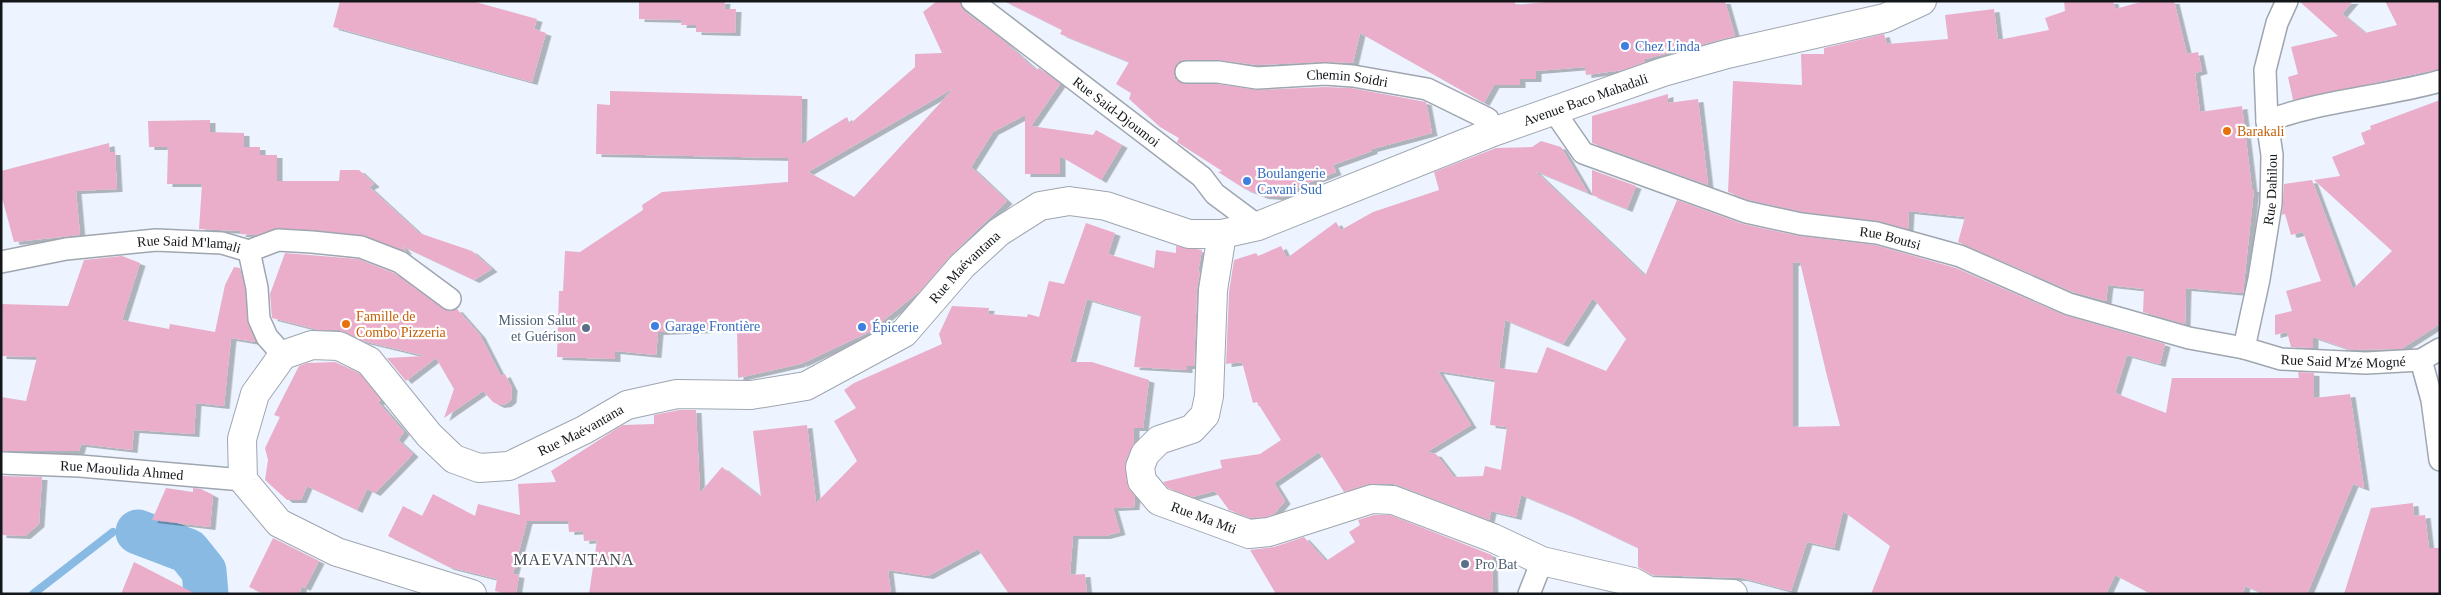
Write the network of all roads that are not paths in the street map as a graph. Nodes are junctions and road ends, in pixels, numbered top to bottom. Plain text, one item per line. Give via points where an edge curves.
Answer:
1 (972, 1) edge
2 (1922, 1) edge
3 (2287, 1) edge
4 (1186, 72) dead end
5 (2440, 81) edge
6 (1554, 111) junction
7 (2267, 121) junction
8 (1494, 132) junction
9 (1258, 226) junction
10 (1222, 234) junction
11 (248, 251) junction
12 (1, 262) edge
13 (450, 298) dead end
14 (2244, 348) junction
15 (2440, 349) edge
16 (283, 355) junction
17 (2421, 360) junction
18 (2440, 460) edge
19 (1, 463) edge
20 (243, 480) junction
21 (1542, 561) junction
22 (472, 594) edge
23 (1529, 594) edge
24 (1733, 594) edge

1 - 9 street, Rue Said-Djoumoi via 1202,177 1215,194
2 - 6 street, Avenue Baco Mahadali via 1885,18 1663,72
3 - 7 street, Rue Dahilou via 2277,23 2265,70
4 - 8 street, Chemin Soidri via 1218,72 1257,78 1325,74 1427,89 1488,119
5 - 7 street via 2296,110
6 - 8 street, Avenue Baco Mahadali
6 - 14 street, Rue Boutsi via 1583,153 1746,212 1801,224 1877,233 1951,253 2069,304 2189,338
7 - 14 street, Rue Dahilou via 2272,155 2270,204 2259,279
8 - 9 street, Avenue Baco Mahadali
9 - 10 street, Rue Maévantana
10 - 16 street, Rue Maévantana via 1189,234 1106,206 1069,201 1040,206 999,232 962,266 904,332 806,386 751,395 677,394 627,405 509,466 479,468 454,460 429,435 369,361 338,346 312,345
10 - 21 street, Rue Ma Mti via 1213,290 1209,396 1205,415 1192,429 1159,440 1145,454 1140,467 1142,481 1159,501 1249,534 1269,532 1372,499 1393,500 1484,534
11 - 12 street, Rue Said M'lamali via 222,243 156,240 66,249
11 - 13 street, Rue Said M'lamali via 278,240 362,247 400,262
11 - 16 street via 257,288 259,319 267,337
14 - 17 street, Rue Said M'zé Mogné via 2281,359 2366,363
15 - 17 street, Rue Said M'zé Mogné
16 - 20 street via 254,394 242,439
17 - 18 street via 2432,400
19 - 20 street, Rue Maoulida Ahmed via 80,466
20 - 22 street via 280,523 336,552
21 - 23 street
21 - 24 street, Rue Ma Mti via 1633,582 1649,591

